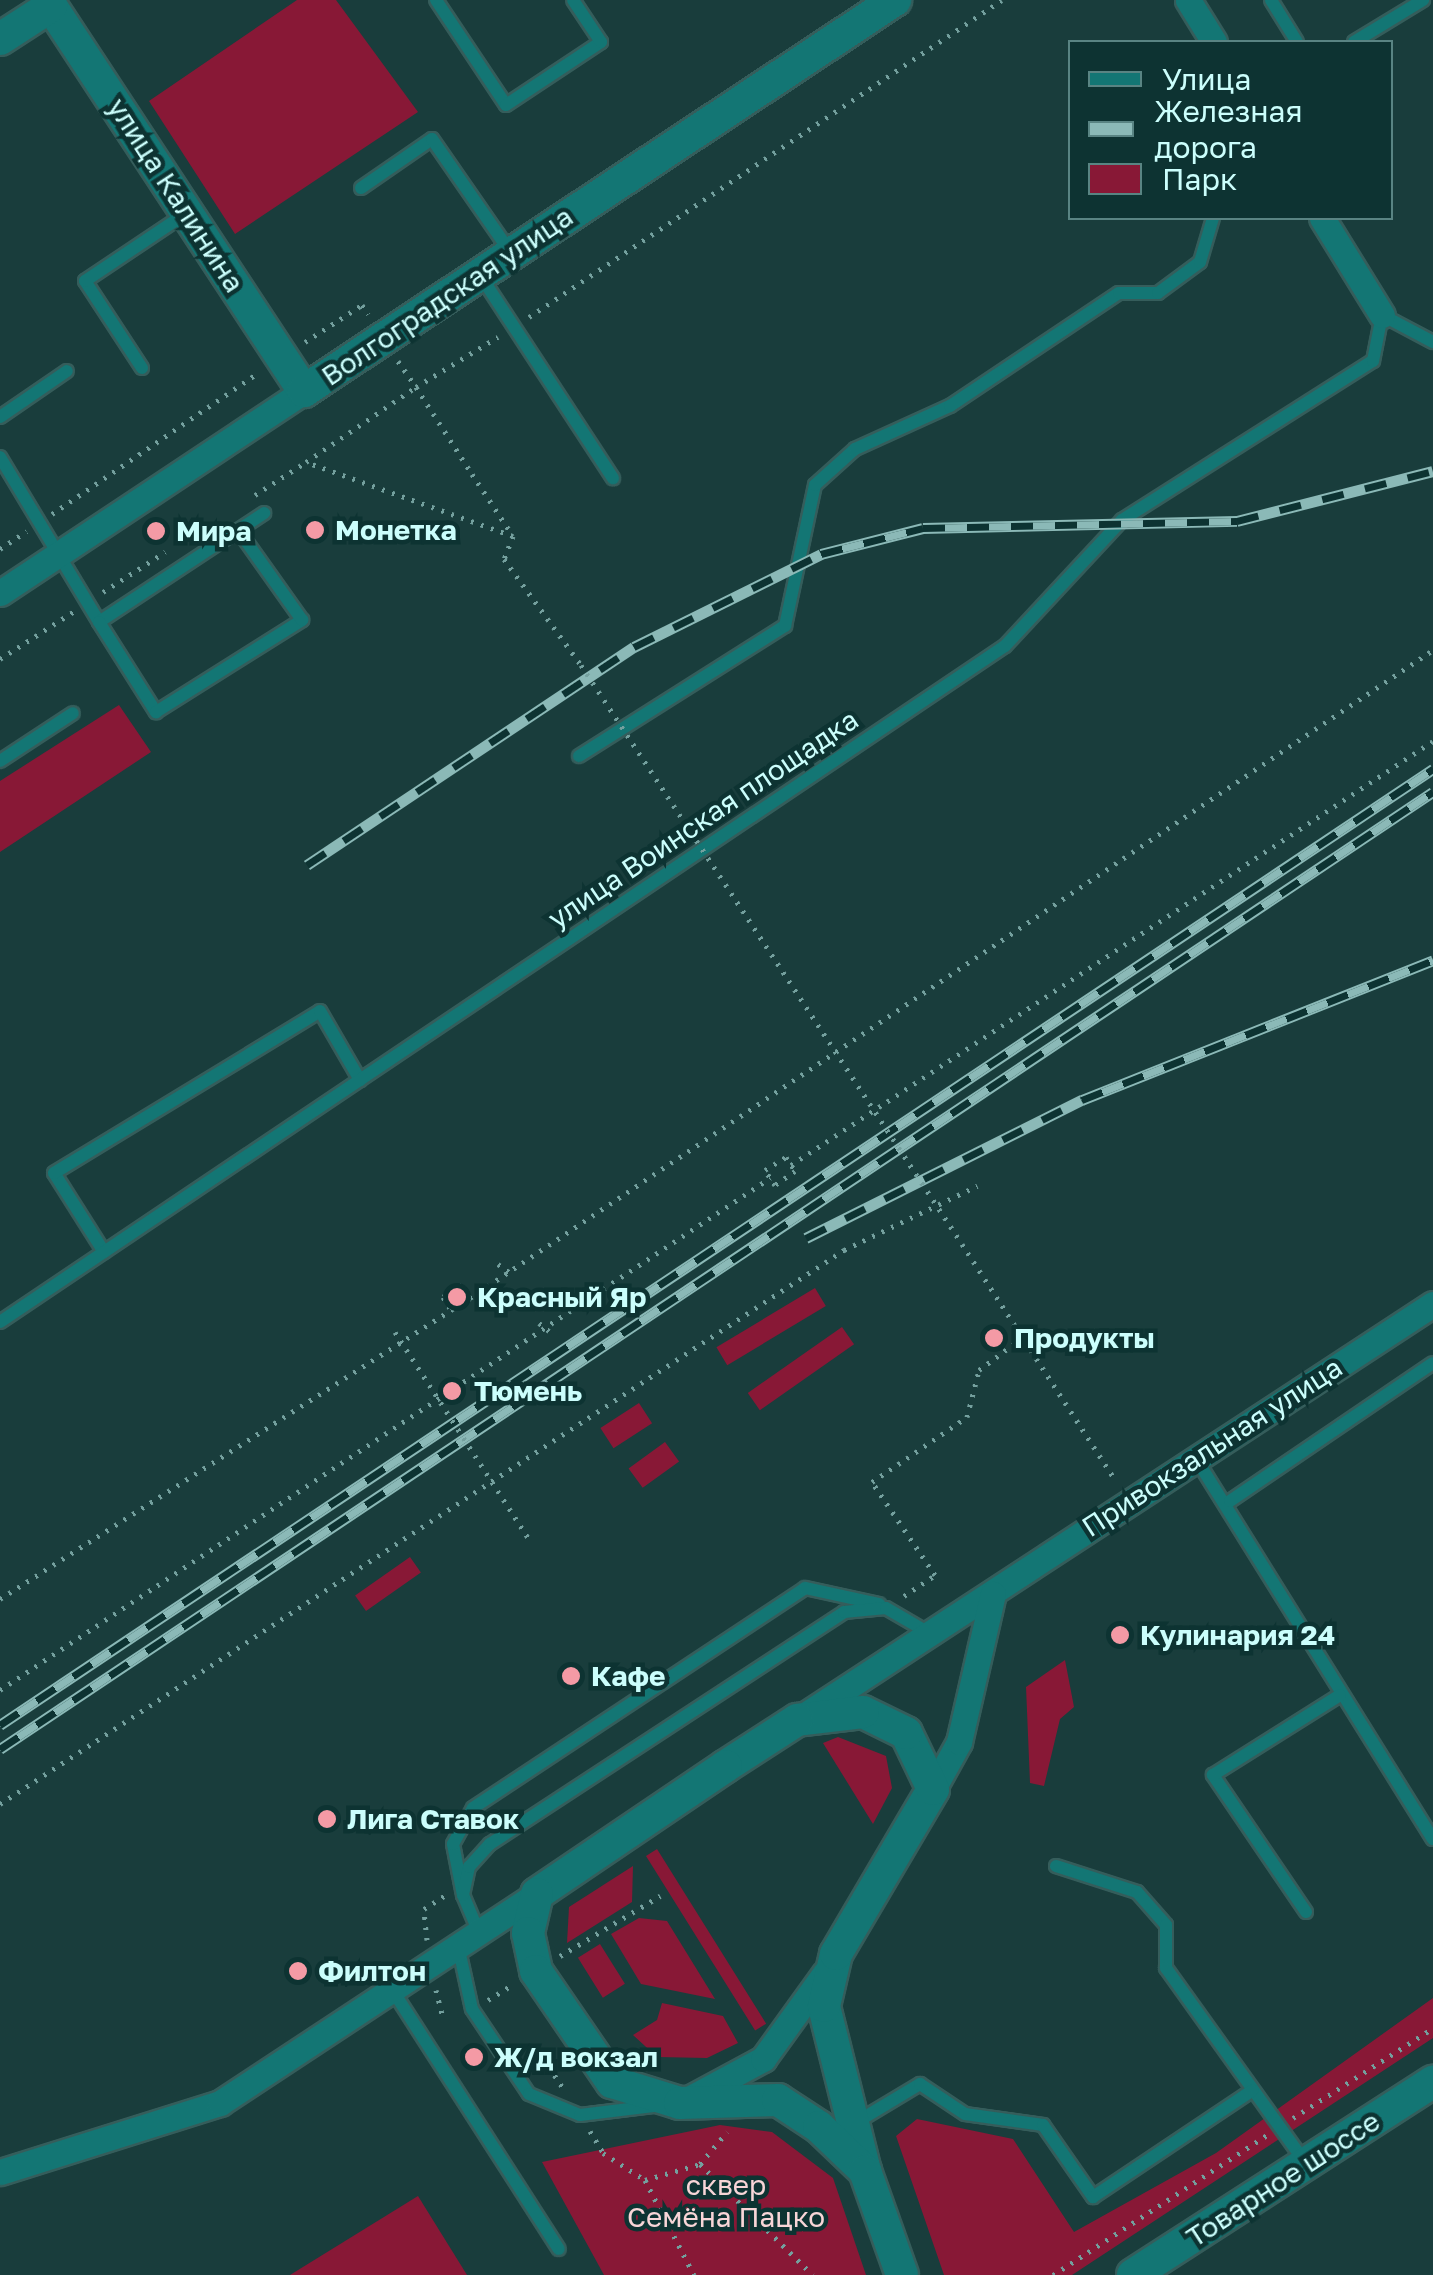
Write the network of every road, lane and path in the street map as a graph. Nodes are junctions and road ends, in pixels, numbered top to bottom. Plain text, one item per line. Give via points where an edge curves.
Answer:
1 (436, 0) edge
2 (573, 0) edge
3 (1002, 0) edge
4 (1188, 0) edge
5 (1271, 0) edge
6 (1423, 0) edge
7 (891, 1) edge
8 (53, 2) edge
9 (0, 39) edge
10 (1213, 40) edge
11 (1296, 40) edge
12 (1357, 40) edge
13 (361, 188) dead end
14 (187, 213) junction
15 (1212, 220) edge
16 (1323, 220) edge
17 (510, 253) junction
18 (479, 273) junction
19 (1382, 315) junction
20 (514, 327) junction
21 (383, 338) junction
22 (1433, 342) edge
23 (282, 357) junction
24 (142, 368) dead end
25 (67, 372) dead end
26 (416, 388) junction
27 (304, 391) junction
28 (0, 417) edge
29 (0, 457) edge
30 (306, 462) junction
31 (612, 478) dead end
32 (239, 505) dead end
33 (264, 513) dead end
34 (43, 520) junction
35 (238, 530) junction
36 (513, 536) junction
37 (0, 548) edge
38 (172, 548) dead end
39 (64, 551) junction
40 (0, 594) edge
41 (88, 602) junction
42 (99, 622) junction
43 (1433, 650) edge
44 (0, 659) edge
45 (72, 713) dead end
46 (1433, 741) edge
47 (579, 756) dead end
48 (0, 761) edge
49 (360, 1080) junction
50 (791, 1165) junction
51 (770, 1178) junction
52 (977, 1186) dead end
53 (104, 1252) junction
54 (498, 1264) dead end
55 (509, 1272) junction
56 (470, 1298) junction
57 (1433, 1304) edge
58 (451, 1310) junction
59 (0, 1322) edge
60 (539, 1323) dead end
61 (394, 1332) dead end
62 (550, 1332) junction
63 (1433, 1363) edge
64 (1194, 1455) junction
65 (1127, 1498) junction
66 (1230, 1501) junction
67 (529, 1539) dead end
68 (993, 1594) junction
69 (0, 1599) edge
70 (886, 1608) junction
71 (931, 1634) junction
72 (0, 1690) edge
73 (1340, 1695) junction
74 (797, 1720) junction
75 (932, 1789) junction
76 (0, 1804) edge
77 (1433, 1839) edge
78 (1056, 1866) dead end
79 (537, 1894) junction
80 (463, 1895) junction
81 (1306, 1912) dead end
82 (470, 1943) junction
83 (836, 1954) junction
84 (395, 1994) junction
85 (1433, 2028) edge
86 (537, 2049) dead end
87 (1433, 2082) edge
88 (1254, 2090) junction
89 (680, 2103) junction
90 (580, 2115) junction
91 (734, 2123) dead end
92 (855, 2123) junction
93 (1280, 2126) junction
94 (700, 2164) junction
95 (1306, 2164) junction
96 (865, 2171) junction
97 (0, 2172) edge
98 (645, 2180) junction
99 (559, 2249) dead end
100 (694, 2275) edge
101 (812, 2275) edge
102 (902, 2275) edge
103 (1053, 2275) edge
104 (1133, 2275) edge

1 - 2 lane via 506,105 601,42
3 - 20 path
4 - 10 street
5 - 11 lane
6 - 12 lane
7 - 17 street, Волгоградская улица
8 - 9 street
8 - 14 street, улица Калинина
13 - 17 lane via 432,138
14 - 23 street, улица Калинина
14 - 24 lane via 85,281
15 - 47 lane via 1200,262 1158,293 1119,294 950,406 856,449 815,485 786,626
16 - 19 street
17 - 18 street, Волгоградская улица
18 - 20 lane
18 - 21 street, Волгоградская улица
19 - 22 lane
19 - 49 lane, улица Воинская площадка via 1374,360 1122,520 1004,646
20 - 26 path
20 - 31 lane
21 - 23 path via 362,306
21 - 26 path
21 - 27 street, Волгоградская улица
23 - 27 street, улица Калинина
23 - 34 path
25 - 28 lane
26 - 30 path
26 - 36 path
27 - 39 street, Волгоградская улица
29 - 34 lane
30 - 32 path
30 - 36 path
33 - 35 lane
34 - 37 path
34 - 39 lane
35 - 42 lane
35 - 42 lane via 302,620 156,712
36 - 65 path, bridge via 504,559 581,665
38 - 41 path
39 - 40 street, Волгоградская улица
39 - 41 lane
41 - 42 lane
41 - 44 path
43 - 55 path
45 - 48 lane
46 - 50 path
49 - 53 lane, улица Воинская площадка
49 - 53 lane via 320,1011 54,1173
50 - 51 path via 795,1171 774,1185
50 - 51 path via 786,1157 765,1170
51 - 62 path
52 - 76 path via 844,1250
53 - 59 lane, улица Воинская площадка
54 - 55 path
55 - 56 path
56 - 58 path
56 - 58 path via 462,1285 443,1297
57 - 64 street, Привокзальная улица
58 - 69 path
60 - 62 path
61 - 67 path, bridge
62 - 72 path
63 - 66 lane
64 - 65 street, Привокзальная улица
64 - 66 lane
65 - 68 street, Привокзальная улица
66 - 73 lane
68 - 71 street, Привокзальная улица
68 - 75 street via 958,1742
70 - 71 lane
70 - 80 lane via 844,1612 490,1844 469,1866
70 - 80 lane via 804,1588 473,1808 453,1844
71 - 74 street, Привокзальная улица
73 - 77 lane
73 - 81 lane via 1213,1775
74 - 75 street via 886,1717 906,1733
74 - 79 street, Привокзальная улица
75 - 83 street
78 - 88 lane via 1138,1892 1166,1925 1166,1968
79 - 82 street
79 - 89 street via 528,1933 536,1971 590,2057 612,2082
80 - 82 lane
82 - 84 street
82 - 90 lane via 472,2009 528,2094
83 - 89 street via 763,2059
83 - 92 street via 824,2006
84 - 97 street via 220,2102
84 - 99 lane
85 - 93 path
86 - 90 path
87 - 95 street, Товарное шоссе
88 - 92 lane via 1094,2196 1043,2125 964,2114 920,2084
88 - 93 lane
89 - 90 lane
89 - 96 street via 778,2100
90 - 98 path via 604,2153
91 - 94 path
92 - 96 street
93 - 95 lane
93 - 103 path
94 - 98 path
94 - 101 path
95 - 104 street, Товарное шоссе
96 - 102 street
98 - 100 path

